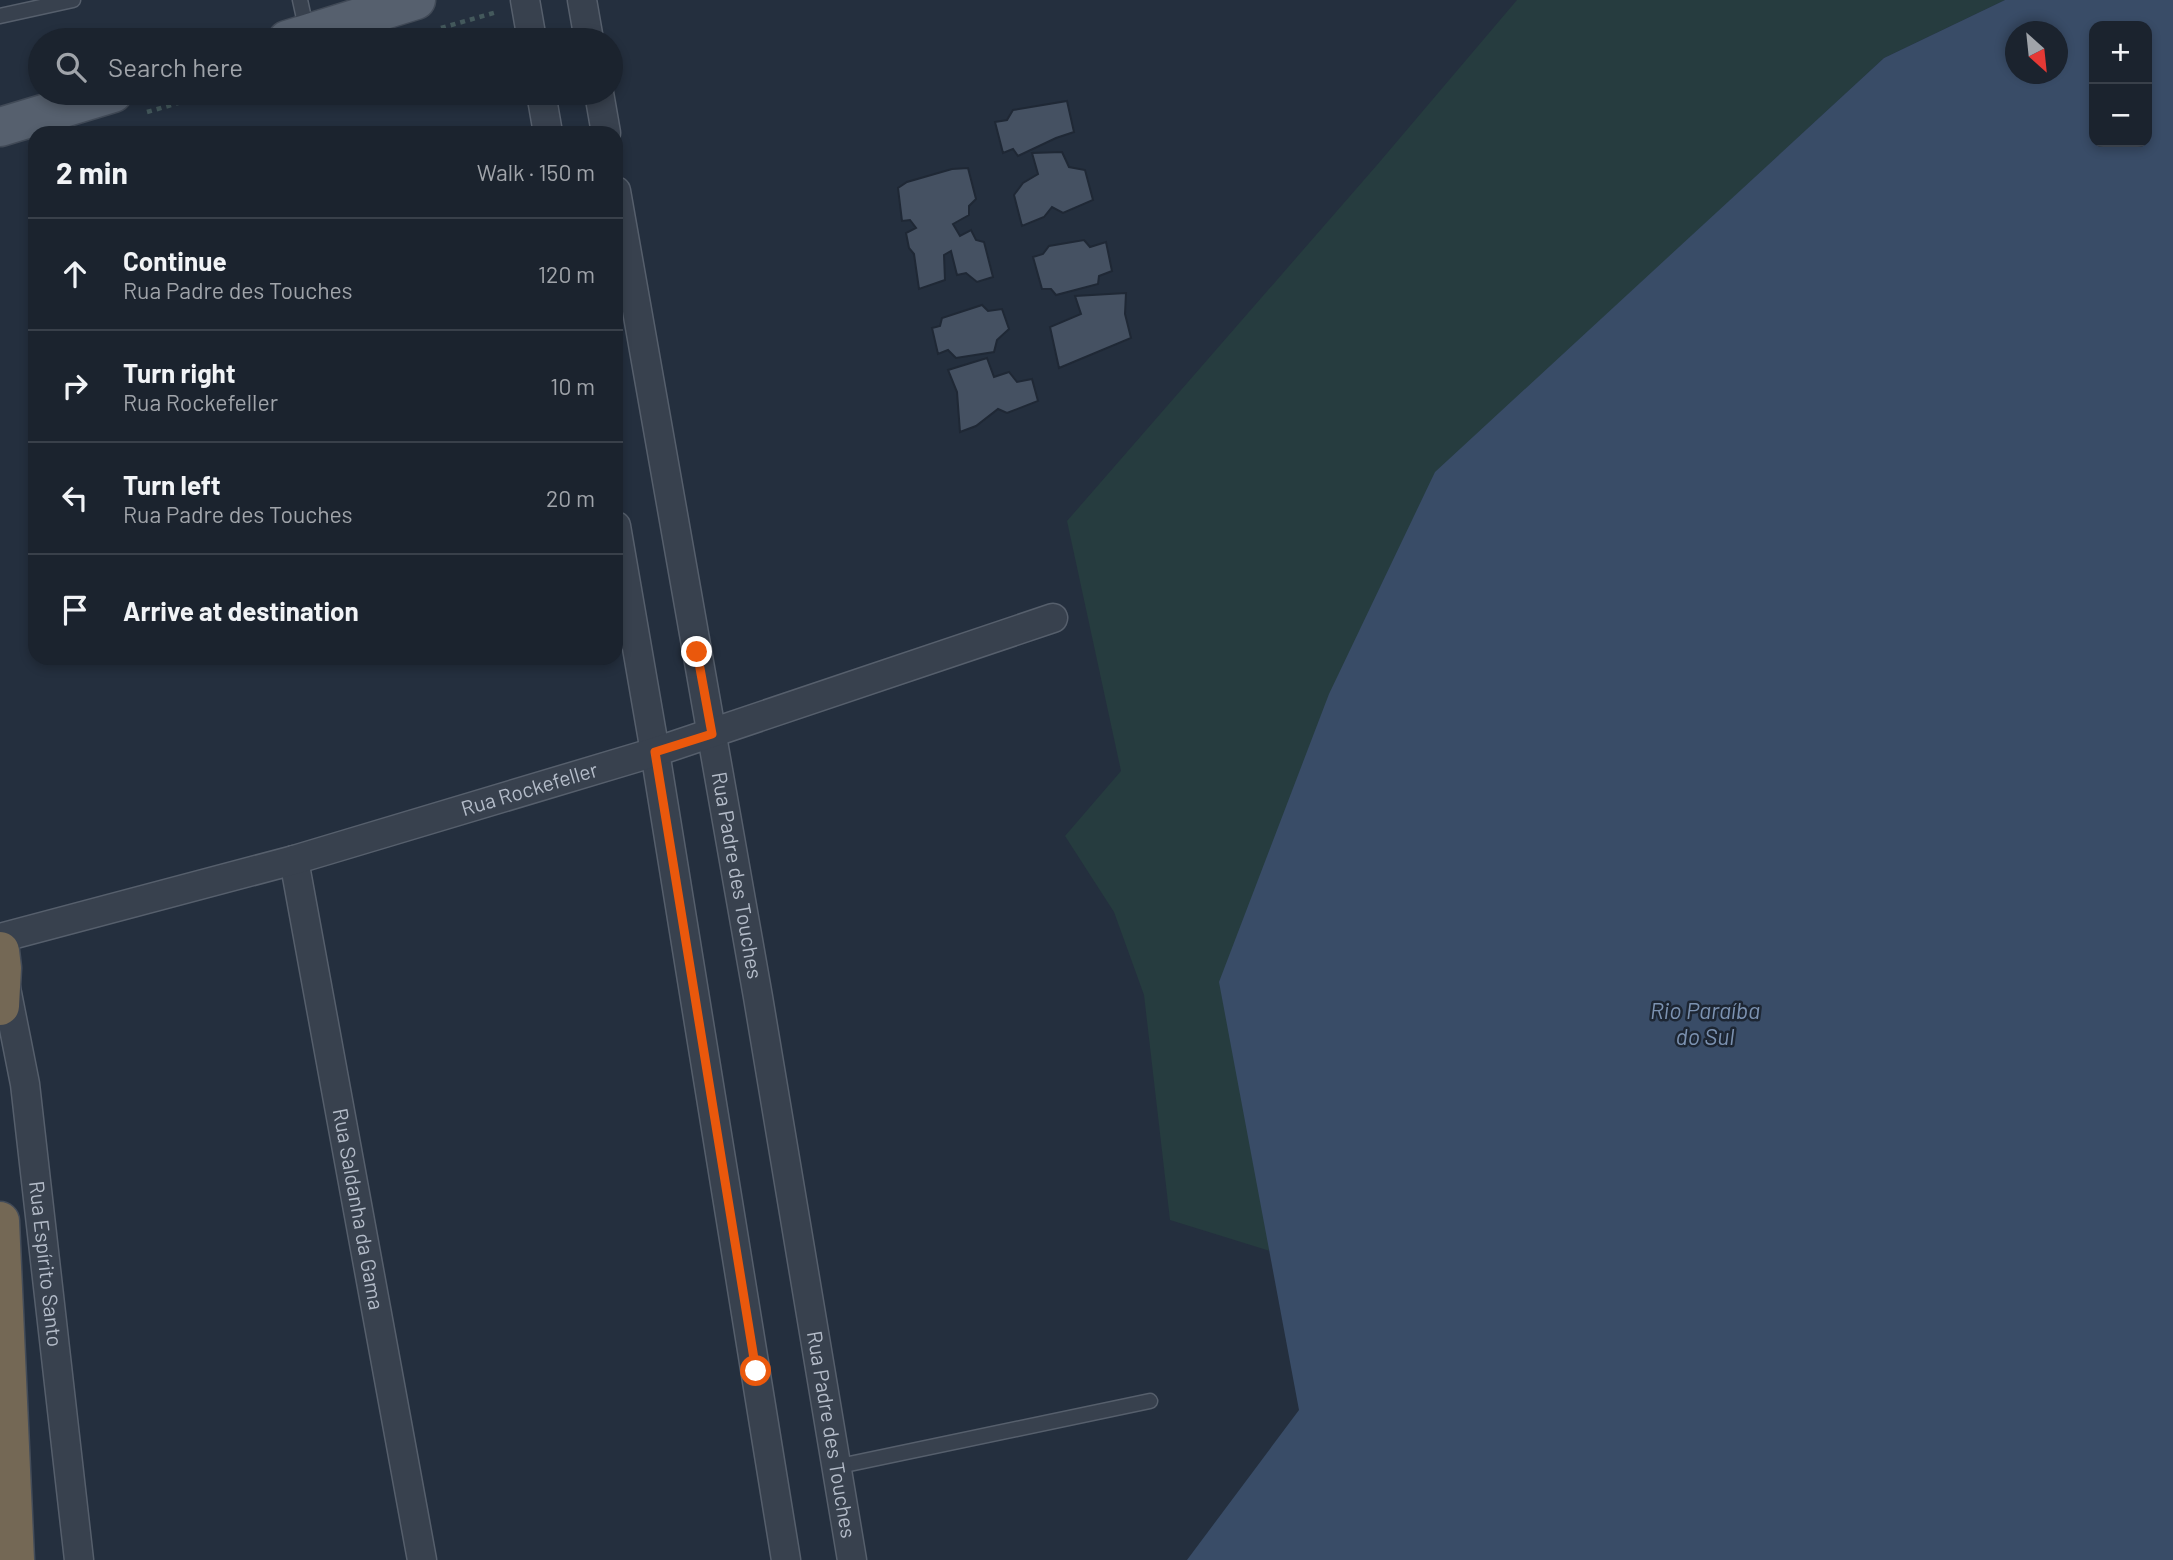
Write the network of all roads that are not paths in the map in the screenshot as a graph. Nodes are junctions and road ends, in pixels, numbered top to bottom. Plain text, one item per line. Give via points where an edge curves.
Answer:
1 (73, 0) edge
2 (582, 0) edge
3 (525, 2) edge
4 (426, 15) edge
5 (0, 16) edge
6 (298, 25) edge
7 (530, 28) edge
8 (587, 28) edge
9 (73, 105) edge
10 (543, 105) edge
11 (601, 105) edge
12 (547, 126) edge
13 (605, 126) edge
14 (0, 127) edge
15 (623, 231) edge
16 (623, 567) edge
17 (1053, 618) dead end
18 (712, 734) junction
19 (655, 752) junction
20 (294, 860) junction
21 (1, 952) edge
22 (0, 1006) edge
23 (0, 1221) edge
24 (1150, 1401) dead end
25 (835, 1467) junction
26 (15, 1560) edge
27 (79, 1560) edge
28 (422, 1560) edge
29 (786, 1560) edge
30 (852, 1560) edge

1 - 5 lane
2 - 8 street
3 - 7 street
4 - 6 main road
9 - 14 main road
10 - 12 street
11 - 13 street
15 - 18 street, Rua Padre des Touches
16 - 19 street
17 - 18 street, Rua Rockefeller
18 - 19 street, Rua Rockefeller
18 - 25 street, Rua Padre des Touches
19 - 20 street, Rua Rockefeller
19 - 29 street
20 - 21 street, Rua Rockefeller
20 - 28 street, Rua Saldanha da Gama
21 - 22 highway
21 - 27 street, Rua Espírito Santo via 25,1084
23 - 26 highway
24 - 25 lane
25 - 30 street, Rua Padre des Touches

